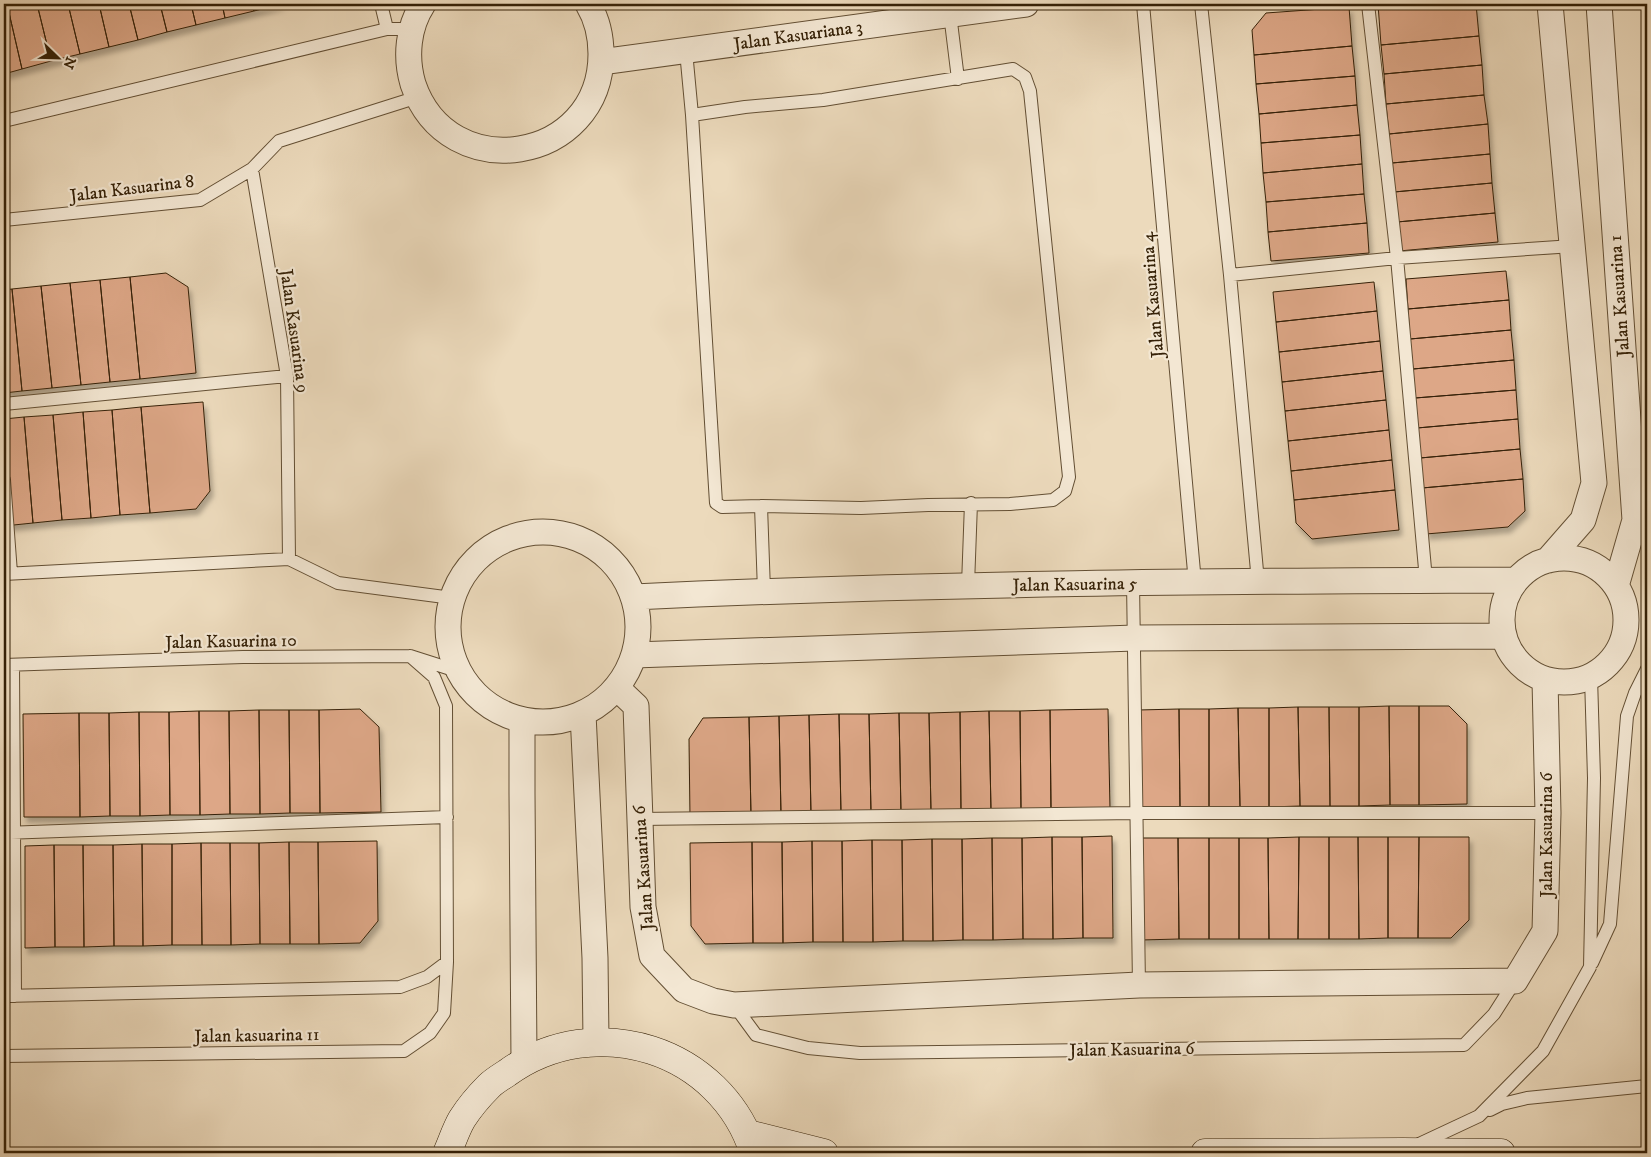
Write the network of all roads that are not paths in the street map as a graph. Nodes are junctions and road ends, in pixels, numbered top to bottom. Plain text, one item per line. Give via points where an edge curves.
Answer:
1 (381, 4) edge
2 (423, 4) edge
3 (588, 4) edge
4 (1026, 4) edge
5 (1143, 4) edge
6 (1201, 4) edge
7 (1368, 4) edge
8 (1550, 4) edge
9 (1599, 4) edge
10 (950, 14) junction
11 (387, 29) junction
12 (412, 29) junction
13 (686, 50) junction
14 (601, 62) junction
15 (958, 79) junction
16 (418, 97) junction
17 (692, 115) junction
18 (4, 121) edge
19 (252, 169) junction
20 (4, 220) edge
21 (1573, 246) junction
22 (1397, 258) junction
23 (1230, 275) junction
24 (288, 376) junction
25 (4, 404) edge
26 (4, 480) edge
27 (971, 503) junction
28 (762, 506) junction
29 (289, 559) junction
30 (1548, 560) junction
31 (7, 574) edge
32 (1426, 580) junction
33 (1516, 580) junction
34 (1195, 582) junction
35 (1258, 582) junction
36 (1133, 583) junction
37 (968, 585) junction
38 (1616, 586) junction
39 (764, 591) junction
40 (634, 597) junction
41 (452, 598) junction
42 (1503, 636) junction
43 (1134, 638) junction
44 (634, 655) junction
45 (410, 656) junction
46 (8, 665) edge
47 (1647, 669) edge
48 (457, 671) junction
49 (1591, 677) junction
50 (1545, 680) junction
51 (617, 688) junction
52 (583, 714) junction
53 (522, 721) junction
54 (1137, 813) junction
55 (1548, 813) junction
56 (447, 817) junction
57 (639, 819) junction
58 (9, 833) edge
59 (447, 962) junction
60 (1590, 968) junction
61 (1516, 981) junction
62 (1139, 985) junction
63 (9, 996) edge
64 (734, 1005) junction
65 (596, 1041) junction
66 (4, 1056) edge
67 (524, 1061) junction
68 (1647, 1086) edge
69 (1479, 1116) junction
70 (751, 1143) edge
71 (1403, 1152) junction
72 (446, 1153) edge
73 (824, 1153) edge
74 (1206, 1153) edge
75 (1501, 1153) edge

1 - 11 lane
2 - 12 street
3 - 14 street via 597,24
4 - 10 street, Jalan Kasuariana 3
5 - 34 lane, Jalan Kasuarina 4
6 - 23 lane
7 - 22 lane
8 - 21 street
9 - 38 street, Jalan Kasuarina 1 via 1635,520
10 - 13 street, Jalan Kasuariana 3
10 - 15 lane
11 - 12 lane
11 - 18 lane
12 - 16 street via 408,52 410,75
13 - 14 street, Jalan Kasuariana 3
13 - 17 lane
14 - 16 street via 598,81 579,116 549,140 512,151 474,146 456,138 428,113
15 - 17 lane via 823,100
15 - 27 lane via 1013,69 1025,77 1030,91 1070,477 1065,491 1053,500
16 - 19 lane, Jalan Kasuarina 8 via 279,142
17 - 28 lane via 714,496 722,507
19 - 20 lane, Jalan Kasuarina 8 via 200,200
19 - 24 lane, Jalan Kasuarina 9
21 - 22 lane
21 - 30 street via 1594,483 1583,520
22 - 23 lane
22 - 32 lane
23 - 35 lane
24 - 25 lane
24 - 29 lane, Jalan Kasuarina 9
26 - 31 lane
27 - 28 lane via 861,508
27 - 37 lane
28 - 39 lane
29 - 31 lane
29 - 41 lane via 338,584
30 - 33 street
30 - 38 street via 1568,558 1586,562 1603,571
32 - 33 street, Jalan Kasuarina 5
32 - 35 street, Jalan Kasuarina 5
33 - 42 street via 1506,597 1502,616
34 - 35 street, Jalan Kasuarina 5
34 - 36 street, Jalan Kasuarina 5
36 - 37 street, Jalan Kasuarina 5
36 - 43 lane
37 - 39 street, Jalan Kasuarina 5
38 - 49 street via 1624,606 1626,627 1620,648 1607,665
39 - 40 street, Jalan Kasuarina 5
40 - 41 street via 625,577 594,546 575,536 532,532 510,537 474,561
40 - 44 street via 639,626
41 - 48 street via 447,623 449,648
42 - 43 street
42 - 50 street via 1516,661 1526,671
43 - 44 street
43 - 54 lane
44 - 51 street
45 - 46 lane, Jalan Kasuarina 10 via 243,657
45 - 48 lane, Jalan Kasuarina 10
45 - 56 lane, Jalan kasuarina 11 via 434,677 446,706
46 - 58 lane
47 - 60 lane via 1627,716 1610,924
48 - 53 street via 484,703
49 - 50 street via 1576,682
49 - 60 lane via 1594,778
50 - 55 street, Jalan Kasuarina 6
51 - 52 street
51 - 57 street, Jalan Kasuarina 6 via 636,706
52 - 53 street via 553,722
52 - 65 street
53 - 67 street
54 - 55 lane
54 - 57 lane
54 - 62 lane
55 - 61 street, Jalan Kasuarina 6 via 1545,931
56 - 58 lane
56 - 59 lane, Jalan kasuarina 11
57 - 64 street, Jalan Kasuarina 6 via 643,907 652,956 684,990
58 - 63 lane
59 - 63 lane via 427,977 400,988
59 - 66 lane, Jalan kasuarina 11 via 444,1013 430,1033 404,1051
60 - 69 lane via 1543,1051
61 - 62 street, Jalan Kasuarina 6
61 - 64 lane, Jalan Kasuarina 6 via 1494,1014 1464,1045 860,1053 808,1048 756,1036
62 - 64 street, Jalan Kasuarina 6
65 - 67 main road via 559,1047
65 - 70 main road via 643,1046 686,1065 722,1094
67 - 72 main road via 489,1086 462,1119
68 - 69 lane via 1527,1098 1502,1104
69 - 71 lane
70 - 73 main road
71 - 74 main road
71 - 75 main road

